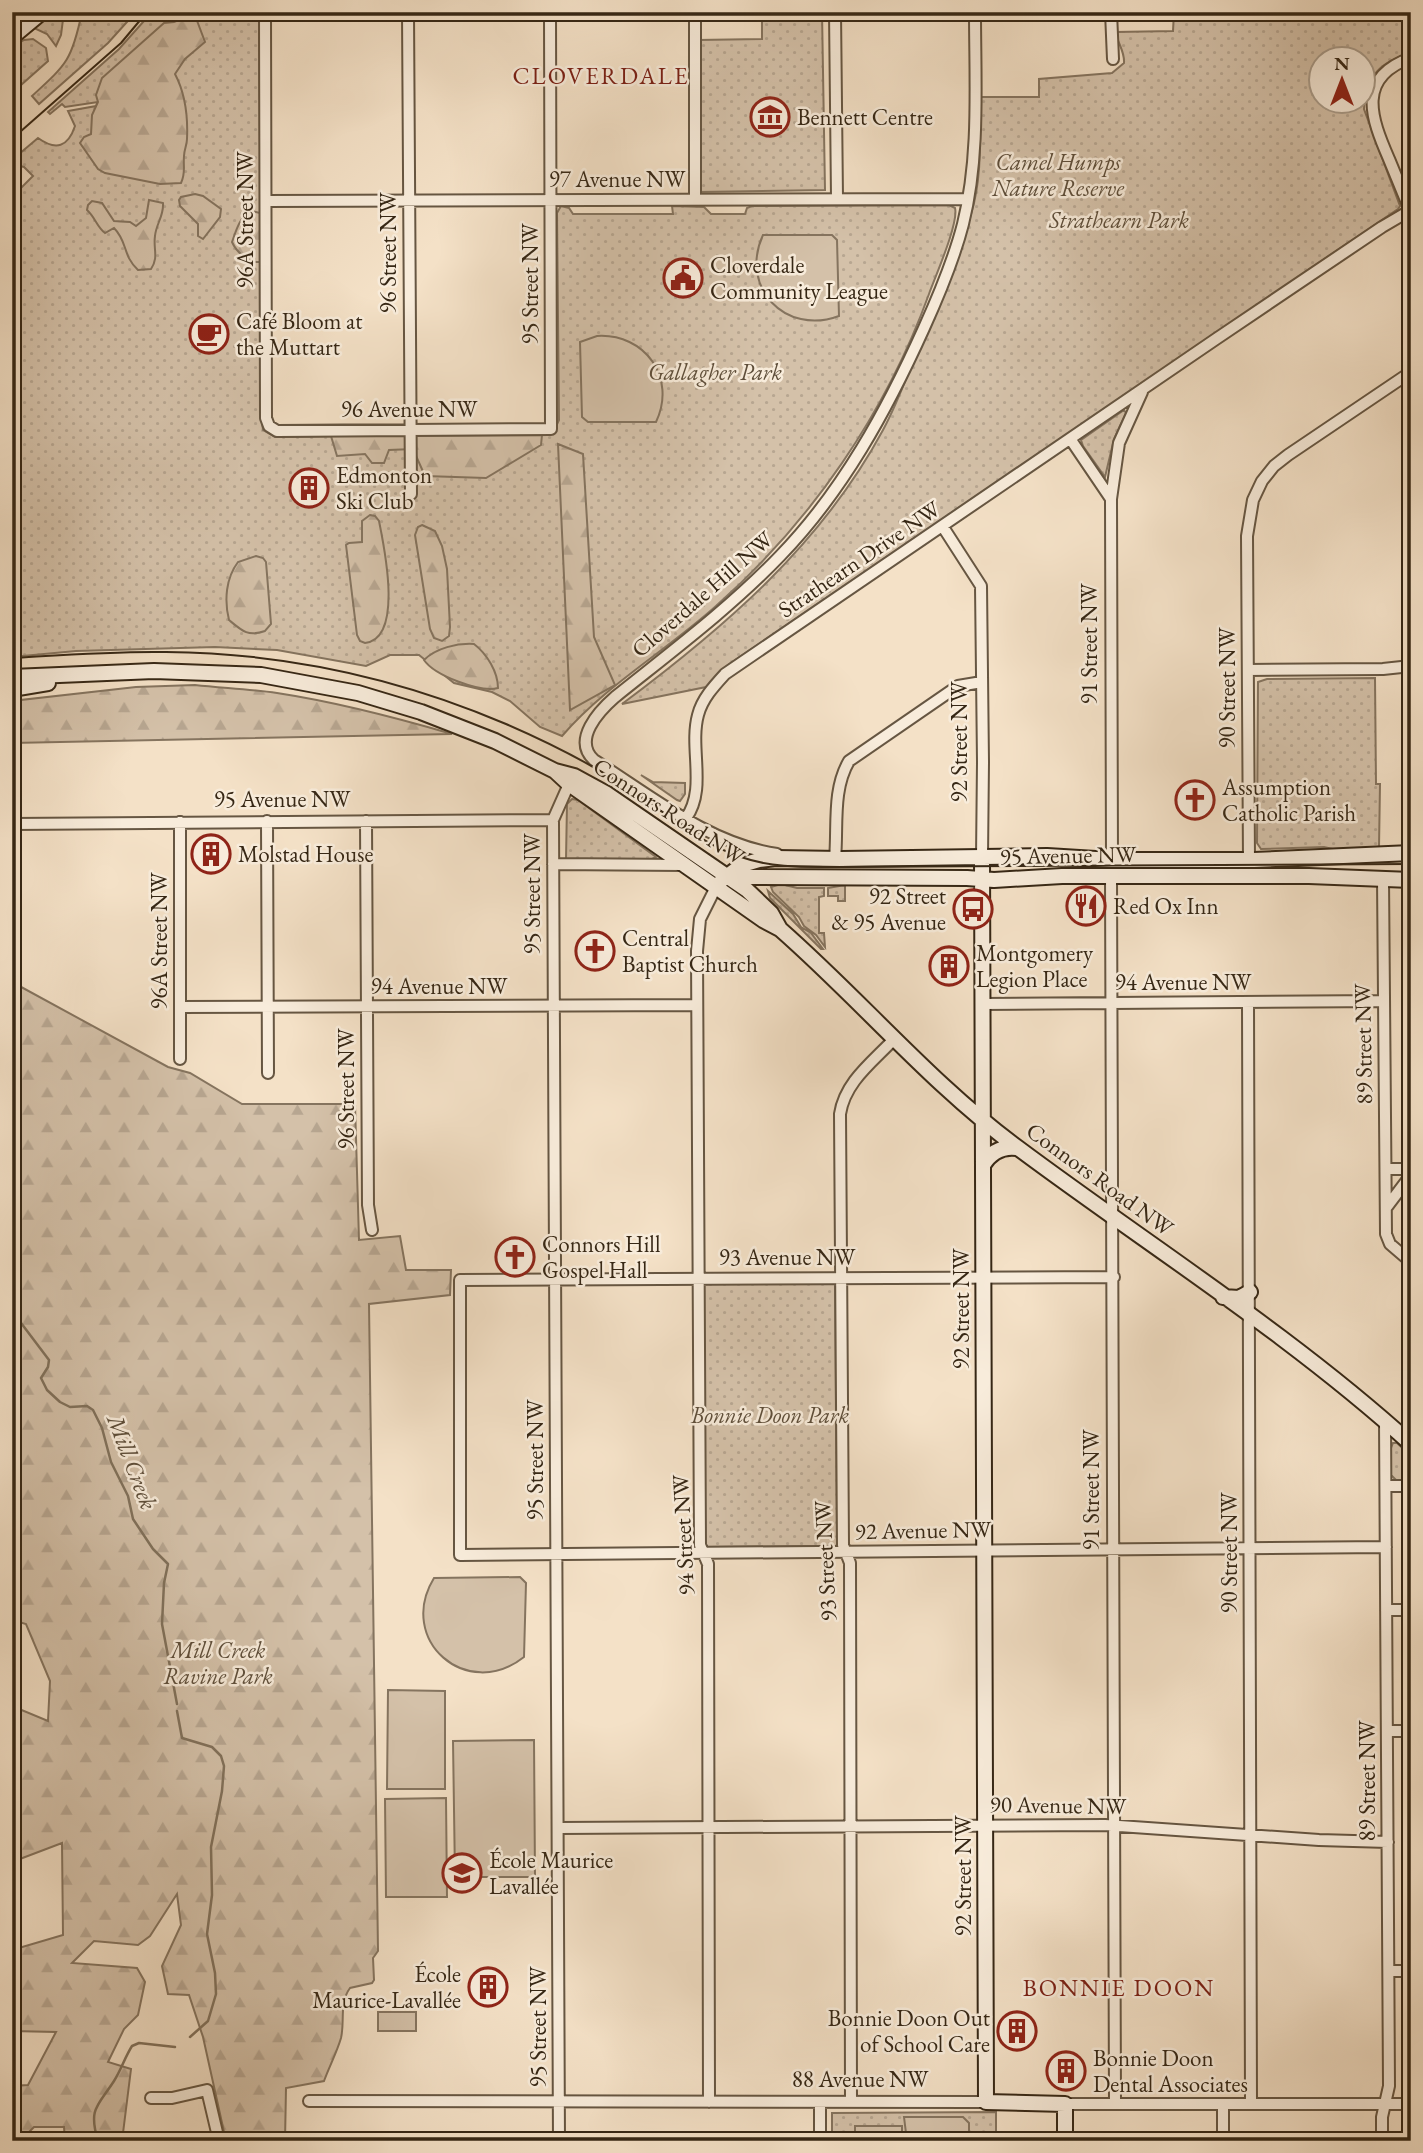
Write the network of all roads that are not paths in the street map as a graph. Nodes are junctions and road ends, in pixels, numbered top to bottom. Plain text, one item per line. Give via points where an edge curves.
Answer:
1 (42, 12) edge
2 (265, 12) edge
3 (408, 12) edge
4 (550, 12) edge
5 (695, 12) edge
6 (835, 12) edge
7 (975, 12) edge
8 (1111, 12) edge
9 (12, 37) edge
10 (1411, 58) edge
11 (1113, 59) dead end
12 (836, 198) junction
13 (695, 199) junction
14 (967, 199) junction
15 (551, 200) junction
16 (266, 201) junction
17 (409, 201) junction
18 (1410, 210) edge
19 (1411, 372) edge
20 (1143, 391) junction
21 (269, 426) joint
22 (551, 429) joint
23 (410, 430) junction
24 (1071, 440) junction
25 (411, 494) dead end
26 (1111, 499) junction
27 (943, 527) junction
28 (1411, 666) edge
29 (1248, 670) junction
30 (94, 674) junction
31 (12, 677) edge
32 (982, 682) junction
33 (12, 689) edge
34 (586, 751) joint
35 (555, 771) junction
36 (569, 784) junction
37 (686, 818) junction
38 (553, 820) junction
39 (267, 821) junction
40 (366, 821) junction
41 (180, 822) junction
42 (12, 824) edge
43 (1411, 853) edge
44 (982, 857) junction
45 (803, 858) junction
46 (835, 859) junction
47 (1112, 860) junction
48 (1249, 860) junction
49 (553, 864) junction
50 (685, 865) junction
51 (727, 874) junction
52 (777, 877) junction
53 (1111, 877) junction
54 (982, 879) junction
55 (1384, 880) junction
56 (1411, 880) edge
57 (716, 887) junction
58 (771, 913) junction
59 (780, 929) junction
60 (1384, 1001) junction
61 (1248, 1002) junction
62 (1112, 1003) junction
63 (982, 1004) junction
64 (697, 1005) junction
65 (554, 1006) junction
66 (180, 1007) junction
67 (267, 1007) junction
68 (367, 1007) junction
69 (895, 1038) junction
70 (180, 1059) dead end
71 (268, 1073) dead end
72 (982, 1076) junction
73 (952, 1091) junction
74 (982, 1118) junction
75 (1017, 1148) junction
76 (983, 1165) junction
77 (1386, 1169) junction
78 (1411, 1169) edge
79 (1411, 1175) edge
80 (1386, 1208) junction
81 (1113, 1217) junction
82 (372, 1230) dead end
83 (1411, 1262) edge
84 (984, 1277) junction
85 (1114, 1277) junction
86 (842, 1278) junction
87 (556, 1279) junction
88 (699, 1279) junction
89 (1250, 1292) junction
90 (1223, 1297) junction
91 (1250, 1317) junction
92 (1385, 1421) junction
93 (1411, 1444) edge
94 (1386, 1486) junction
95 (1411, 1486) edge
96 (1386, 1547) junction
97 (1250, 1548) junction
98 (1114, 1549) junction
99 (985, 1550) junction
100 (846, 1552) junction
101 (703, 1553) junction
102 (556, 1554) junction
103 (460, 1555) joint
104 (1386, 1610) junction
105 (1411, 1610) edge
106 (1387, 1731) junction
107 (1411, 1731) edge
108 (850, 1826) junction
109 (985, 1826) junction
110 (1115, 1826) junction
111 (559, 1828) junction
112 (708, 1828) junction
113 (1251, 1836) junction
114 (1388, 1842) junction
115 (1389, 1971) junction
116 (1411, 1971) edge
117 (151, 2098) dead end
118 (309, 2101) dead end
119 (559, 2101) junction
120 (709, 2102) junction
121 (820, 2102) junction
122 (851, 2102) junction
123 (986, 2102) junction
124 (1251, 2103) junction
125 (1065, 2104) junction
126 (1115, 2104) junction
127 (1223, 2104) junction
128 (1385, 2104) junction
129 (1411, 2104) edge
130 (219, 2141) edge
131 (559, 2141) edge
132 (820, 2141) edge
133 (1065, 2141) edge
134 (1223, 2141) edge
135 (1382, 2141) edge

1 - 9 street
2 - 16 street, 96A Street NW
3 - 17 street, 96 Street NW
4 - 15 street, 95 Street NW
5 - 13 street
6 - 12 street
7 - 14 street via 974,138
8 - 11 street
10 - 18 street via 1381,77 1371,110
12 - 13 street, 97 Avenue NW
12 - 14 street, 97 Avenue NW
13 - 15 street, 97 Avenue NW
14 - 34 street, Cloverdale Hill NW via 936,301 860,453 780,556 727,607 601,711 586,736
15 - 17 street, 97 Avenue NW
15 - 22 street, 95 Street NW
16 - 17 street, 97 Avenue NW
16 - 21 street, 96A Street NW
17 - 23 street, 96 Street NW
18 - 20 street, Strathearn Drive NW
19 - 29 street, 90 Street NW via 1281,460 1262,481 1249,517
20 - 24 street, Strathearn Drive NW
20 - 26 street via 1119,443
21 - 23 street, 96 Avenue NW via 277,431
22 - 23 street, 96 Avenue NW
23 - 25 street, 96 Street NW
24 - 26 street
24 - 27 street, Strathearn Drive NW
26 - 47 street, 91 Street NW
27 - 32 street, 92 Street NW via 981,586
27 - 37 street, Strathearn Drive NW via 715,685 698,716 693,801
28 - 29 street
29 - 48 street, 90 Street NW
30 - 31 street, Connors Road NW
30 - 33 street, Connors Road NW
30 - 35 street, Connors Road NW via 232,673 330,687 460,726
32 - 44 street, 92 Street NW
32 - 46 street via 958,686 849,761 838,791
34 - 37 street, 95 Avenue NW
35 - 36 street, Connors Road NW
35 - 51 street, Connors Road NW via 575,776 607,794
36 - 38 street, 95 Street NW
36 - 50 street, Connors Road NW
37 - 45 street, 95 Avenue NW via 751,850
38 - 40 street, 95 Avenue NW
38 - 49 street, 95 Street NW
39 - 40 street, 95 Avenue NW
39 - 41 street, 95 Avenue NW
39 - 67 street
40 - 68 street, 96 Street NW
41 - 42 street, 95 Avenue NW
41 - 66 street, 96A Street NW
43 - 48 street, 95 Avenue NW
44 - 46 street, 95 Avenue NW
44 - 47 street, 95 Avenue NW
44 - 54 street, 92 Street NW
45 - 46 street, 95 Avenue NW
45 - 51 street, 95 Avenue NW via 753,861
47 - 48 street, 95 Avenue NW
49 - 50 street
49 - 65 street, 95 Street NW
50 - 57 street, Connors Road NW
51 - 52 street, 95 Avenue NW
51 - 57 street, 95 Avenue NW
51 - 58 street, Connors Road NW
52 - 54 street, 95 Avenue NW
52 - 58 street via 764,888
53 - 54 street, 95 Avenue NW
53 - 55 street, 95 Avenue NW
53 - 62 street, 91 Street NW
54 - 63 street, 92 Street NW
55 - 56 street, 95 Avenue NW
55 - 60 street, 89 Street NW
57 - 59 street, Connors Road NW
57 - 64 street, 94 Street NW via 698,933
58 - 59 street, Connors Road NW
59 - 69 street, Connors Road NW
60 - 61 street, 94 Avenue NW
60 - 77 street, 89 Street NW
61 - 62 street, 94 Avenue NW
61 - 89 street, 90 Street NW
62 - 63 street, 94 Avenue NW
62 - 81 street, 91 Street NW
63 - 72 street, 92 Street NW
64 - 65 street, 94 Avenue NW
64 - 88 street, 94 Street NW
65 - 68 street, 94 Avenue NW
65 - 87 street, 95 Street NW
66 - 67 street, 94 Avenue NW
66 - 70 street, 96A Street NW
67 - 68 street, 94 Avenue NW
67 - 71 street
68 - 82 street, 96 Street NW
69 - 73 street, Connors Road NW
69 - 86 street, 93 Street NW via 854,1080 841,1106
72 - 73 street via 967,1090
72 - 74 street, 92 Street NW
73 - 74 street, Connors Road NW
74 - 75 street, Connors Road NW
74 - 76 street, 92 Street NW
75 - 76 street via 995,1152
75 - 81 street, Connors Road NW
76 - 84 street, 92 Street NW
77 - 78 street
77 - 80 street, 89 Street NW
79 - 80 street
80 - 83 street, 89 Street NW via 1390,1244
81 - 85 street, 91 Street NW
81 - 90 street, Connors Road NW
84 - 85 street, 93 Avenue NW
84 - 86 street, 93 Avenue NW
84 - 99 street, 92 Street NW
85 - 98 street, 91 Street NW
86 - 88 street, 93 Avenue NW
86 - 100 street, 93 Street NW
87 - 88 street, 93 Avenue NW
87 - 102 street, 95 Street NW
87 - 103 street, 93 Avenue NW via 460,1280
88 - 101 street, 94 Street NW
89 - 90 street via 1239,1298
89 - 91 street, 90 Street NW
90 - 91 street, Connors Road NW
91 - 92 street, Connors Road NW
91 - 97 street, 90 Street NW
92 - 93 street, Connors Road NW
92 - 94 street, 89 Street NW
94 - 95 street
94 - 96 street, 89 Street NW
96 - 97 street, 92 Avenue NW
96 - 104 street, 89 Street NW
97 - 98 street, 92 Avenue NW
97 - 113 street, 90 Street NW
98 - 99 street, 92 Avenue NW
98 - 110 street, 91 Street NW
99 - 100 street, 92 Avenue NW
99 - 109 street, 92 Street NW
100 - 101 street, 92 Avenue NW
100 - 108 street, 93 Street NW via 850,1563
101 - 102 street, 92 Avenue NW
101 - 112 street, 94 Street NW via 708,1564
102 - 103 street, 92 Avenue NW
102 - 111 street, 95 Street NW
104 - 105 street
104 - 106 street, 89 Street NW
106 - 107 street
106 - 114 street, 89 Street NW
108 - 109 street, 90 Avenue NW
108 - 112 street, 90 Avenue NW
108 - 122 street, 93 Street NW
109 - 110 street, 90 Avenue NW
109 - 123 street, 92 Street NW
110 - 113 street, 90 Avenue NW
110 - 126 street, 91 Street NW
111 - 112 street, 90 Avenue NW
111 - 119 street, 95 Street NW
112 - 120 street, 94 Street NW
113 - 114 street, 90 Avenue NW
113 - 124 street, 90 Street NW
114 - 115 street, 89 Street NW
115 - 116 street
115 - 128 street, 89 Street NW
117 - 130 street via 207,2090
118 - 119 street, 88 Avenue NW
119 - 120 street, 88 Avenue NW
119 - 131 street, 95 Street NW
120 - 121 street, 88 Avenue NW
121 - 122 street, 88 Avenue NW
121 - 132 street
122 - 123 street, 88 Avenue NW
123 - 125 street, 88 Avenue NW
124 - 127 street, 88 Avenue NW
124 - 128 street, 88 Avenue NW
125 - 126 street, 88 Avenue NW
125 - 133 street
126 - 127 street, 88 Avenue NW
127 - 134 street
128 - 129 street, 88 Avenue NW
128 - 135 street, 89 Street NW

